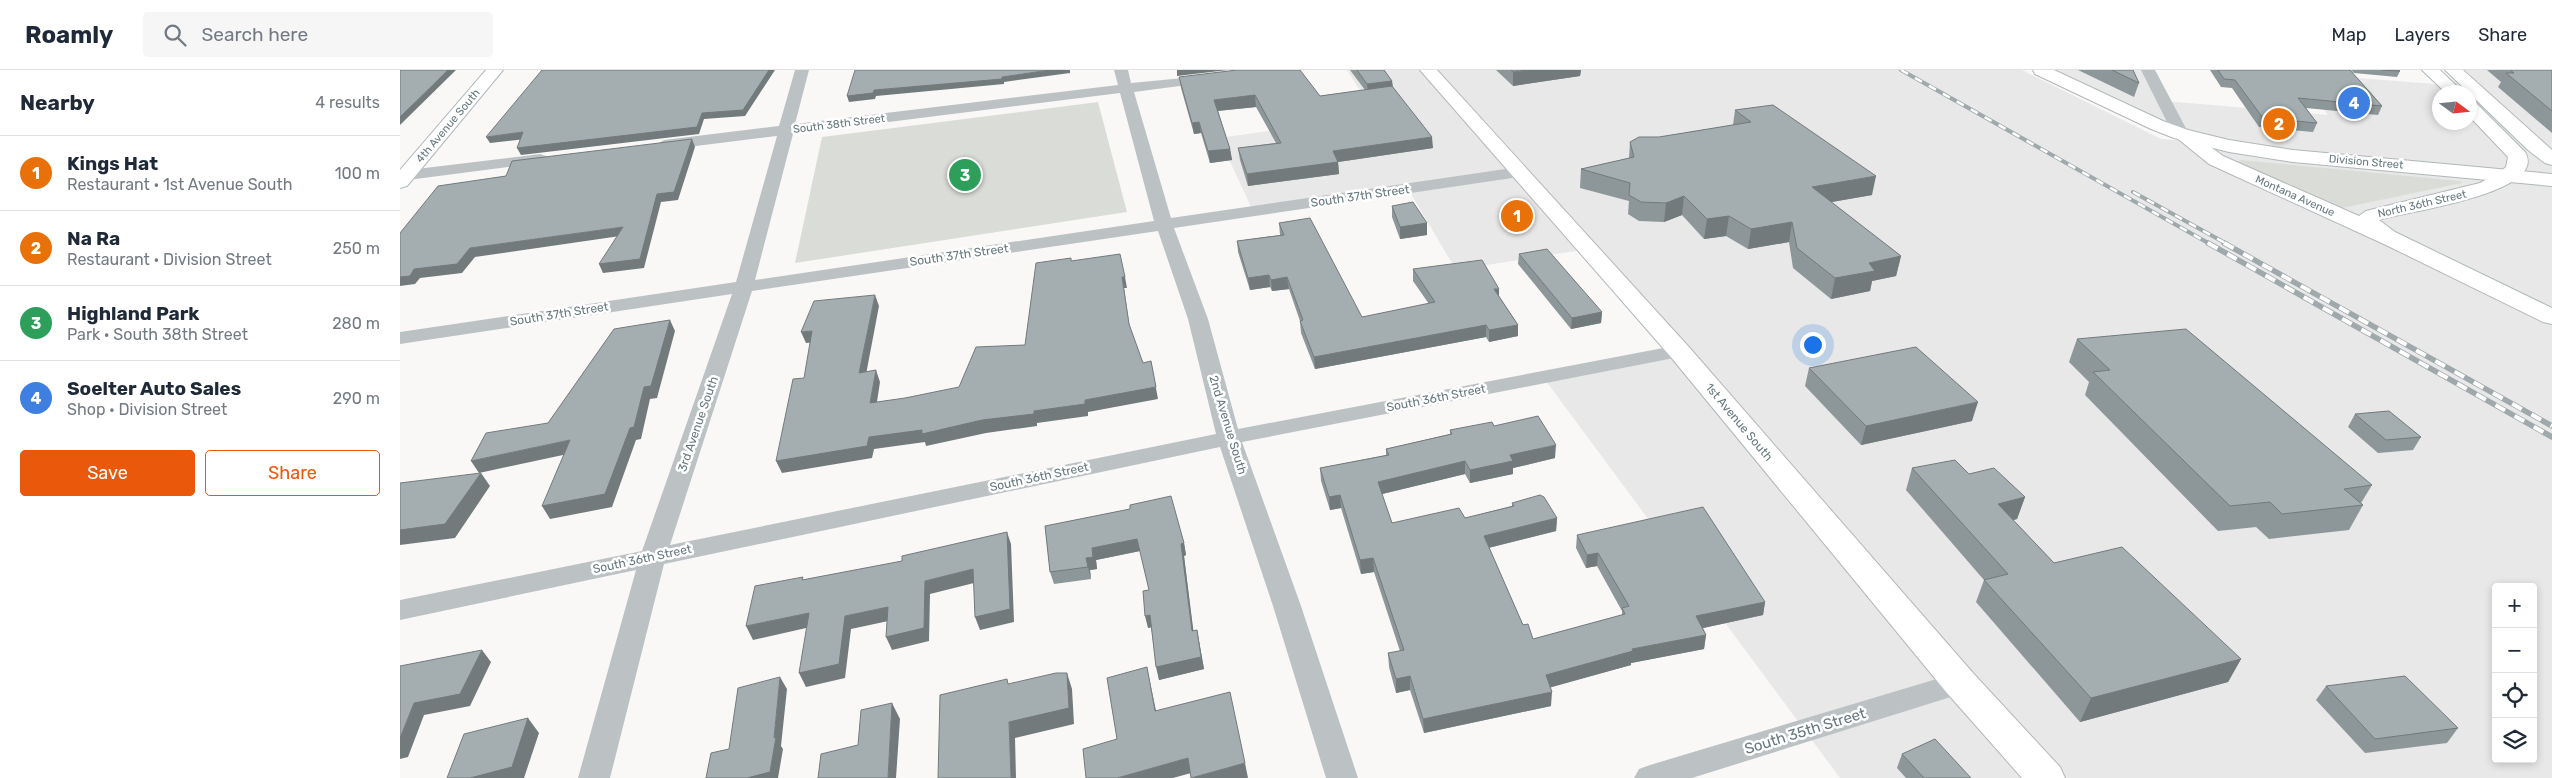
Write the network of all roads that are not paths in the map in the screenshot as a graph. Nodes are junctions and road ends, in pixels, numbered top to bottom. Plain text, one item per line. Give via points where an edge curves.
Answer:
1 (495, 70) edge
2 (802, 70) edge
3 (1428, 70) edge
4 (2041, 70) edge
5 (2148, 70) edge
6 (2430, 70) edge
7 (2453, 70) edge
8 (1222, 77) edge
9 (1124, 79) edge
10 (2446, 85) edge
11 (2477, 114) edge
12 (786, 131) junction
13 (2181, 134) junction
14 (649, 147) edge
15 (552, 158) edge
16 (2552, 159) edge
17 (1519, 172) junction
18 (2508, 176) junction
19 (402, 177) edge
20 (2552, 180) edge
21 (1164, 224) junction
22 (2394, 240) junction
23 (744, 287) junction
24 (2552, 317) edge
25 (400, 338) edge
26 (1679, 351) junction
27 (1230, 438) junction
28 (653, 557) junction
29 (400, 610) edge
30 (1960, 683) junction
31 (594, 778) edge
32 (1342, 778) edge
33 (1650, 778) edge
34 (2046, 778) edge

1 - 19 main road, 4th Avenue South
2 - 12 street, 3rd Avenue South
3 - 17 main road, 1st Avenue South
4 - 13 main road, Montana Avenue
5 - 13 street
6 - 10 main road
7 - 16 main road
8 - 9 street, South 38th Street
9 - 12 street, South 38th Street
9 - 21 street, 2nd Avenue South
11 - 18 main road via 2518,157
12 - 14 street, South 38th Street
12 - 23 street, 3rd Avenue South
13 - 18 main road, Division Street via 2262,152
13 - 22 main road, Montana Avenue via 2216,160
15 - 19 street
17 - 21 street, South 37th Street
17 - 26 main road, 1st Avenue South
18 - 20 main road, Division Street
18 - 22 main road, North 36th Street via 2479,190 2382,212 2368,219
21 - 23 street, South 37th Street
21 - 27 street, 2nd Avenue South via 1198,319
22 - 24 main road, Montana Avenue
23 - 25 street, South 37th Street
23 - 28 street, 3rd Avenue South
26 - 27 street, South 36th Street
26 - 30 main road, 1st Avenue South
27 - 28 street, South 36th Street
27 - 32 street, 2nd Avenue South
28 - 29 street, South 36th Street
28 - 31 street, 3rd Avenue South
30 - 33 street, South 35th Street
30 - 34 main road, 1st Avenue South

